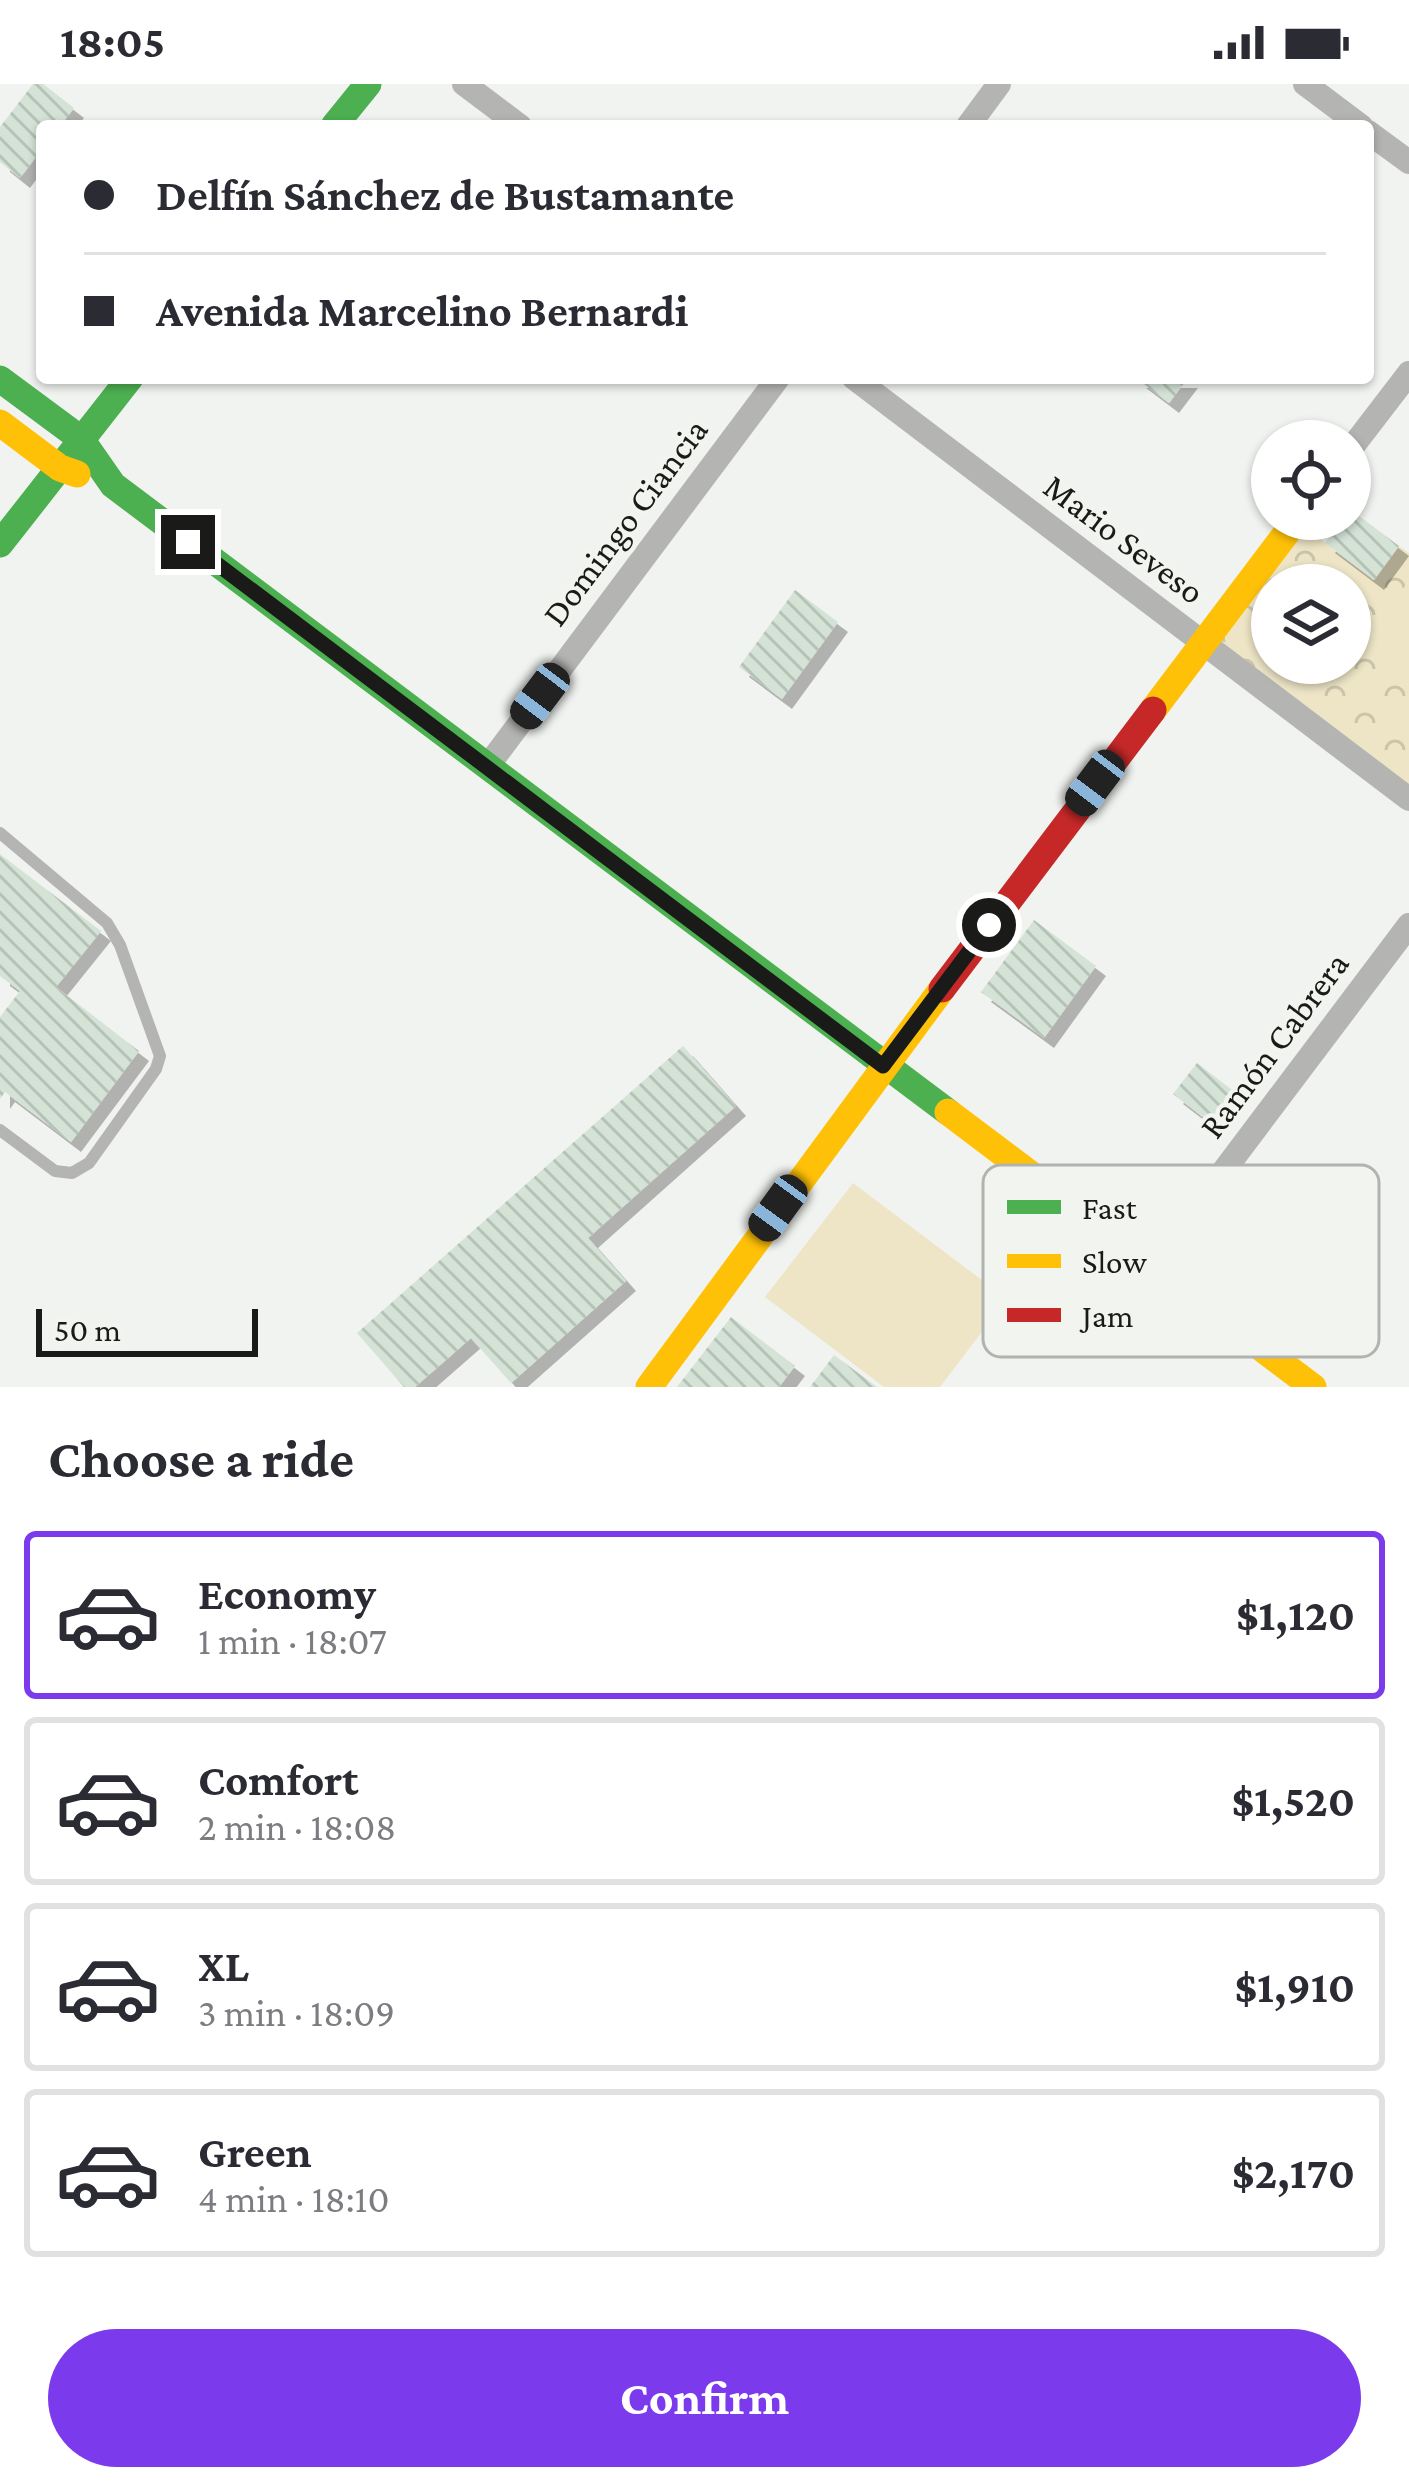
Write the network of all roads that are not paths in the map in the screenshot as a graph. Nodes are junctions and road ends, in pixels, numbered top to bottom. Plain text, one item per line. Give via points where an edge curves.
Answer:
1 (368, 84) edge
2 (464, 84) edge
3 (999, 84) edge
4 (1305, 84) edge
5 (339, 120) edge
6 (512, 120) edge
7 (972, 120) edge
8 (1352, 120) edge
9 (1374, 136) edge
10 (1409, 162) edge
11 (1409, 374) edge
12 (0, 379) edge
13 (125, 384) edge
14 (774, 384) edge
15 (862, 384) edge
16 (0, 423) edge
17 (1371, 423) edge
18 (81, 439) junction
19 (60, 468) junction
20 (113, 485) junction
21 (1281, 540) edge
22 (0, 544) edge
23 (1201, 642) junction
24 (487, 766) junction
25 (1409, 799) edge
26 (0, 833) edge
27 (1409, 925) edge
28 (883, 1066) junction
29 (0, 1130) edge
30 (1016, 1165) edge
31 (1228, 1165) edge
32 (1272, 1357) edge
33 (649, 1387) edge
34 (1312, 1387) edge

1 - 5 main road
2 - 6 street
3 - 7 street
4 - 8 street
9 - 10 street
11 - 17 street
12 - 18 main road
13 - 18 main road
14 - 24 street, Domingo Ciancia
15 - 23 street, Mario Seveso
16 - 19 main road
18 - 19 main road
18 - 20 main road
19 - 20 main road
19 - 22 main road
20 - 24 main road
21 - 23 main road
23 - 25 street, Mario Seveso
23 - 28 main road
24 - 28 main road
26 - 29 lane via 107,923 160,1056 88,1163 72,1173 56,1171
27 - 31 street, Ramón Cabrera
28 - 30 main road
28 - 33 main road
32 - 34 main road

